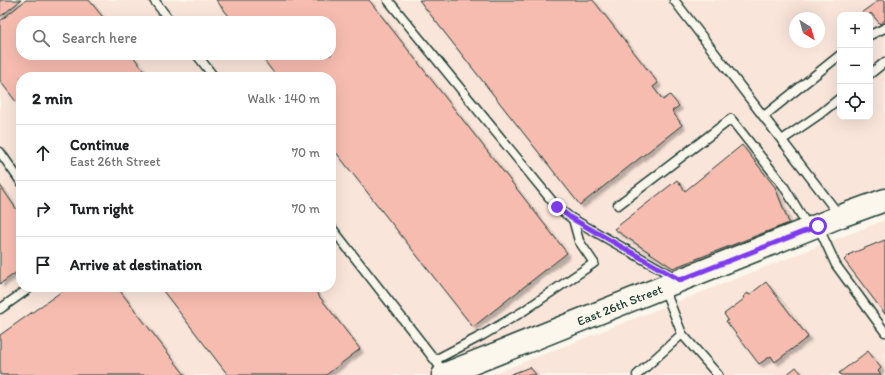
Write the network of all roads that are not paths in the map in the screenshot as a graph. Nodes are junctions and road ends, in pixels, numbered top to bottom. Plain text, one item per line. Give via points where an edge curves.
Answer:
1 (154, 0) edge
2 (388, 0) edge
3 (674, 0) edge
4 (166, 16) edge
5 (885, 28) edge
6 (873, 34) edge
7 (837, 57) edge
8 (201, 60) edge
9 (885, 62) edge
10 (210, 72) edge
11 (873, 72) edge
12 (837, 100) edge
13 (764, 116) junction
14 (782, 140) junction
15 (0, 152) edge
16 (16, 175) edge
17 (885, 200) edge
18 (618, 205) dead end
19 (841, 216) junction
20 (573, 219) junction
21 (814, 227) junction
22 (336, 234) edge
23 (672, 284) junction
24 (24, 292) edge
25 (0, 308) edge
26 (885, 332) edge
27 (682, 334) junction
28 (441, 370) edge
29 (637, 375) edge
30 (718, 375) edge

1 - 4 lane
2 - 20 lane via 557,207
3 - 13 lane
5 - 6 lane
7 - 13 lane
8 - 10 lane
9 - 11 lane
12 - 14 lane
13 - 14 lane
14 - 19 lane
15 - 16 lane
17 - 19 street, East 26th Street
18 - 21 lane via 732,119
19 - 21 street, East 26th Street
20 - 23 lane
20 - 28 lane via 579,240 594,263 483,335
21 - 23 street, East 26th Street
21 - 26 lane via 836,266
22 - 28 lane
23 - 27 lane
23 - 28 street, East 26th Street
24 - 25 lane
27 - 29 lane
27 - 30 lane

